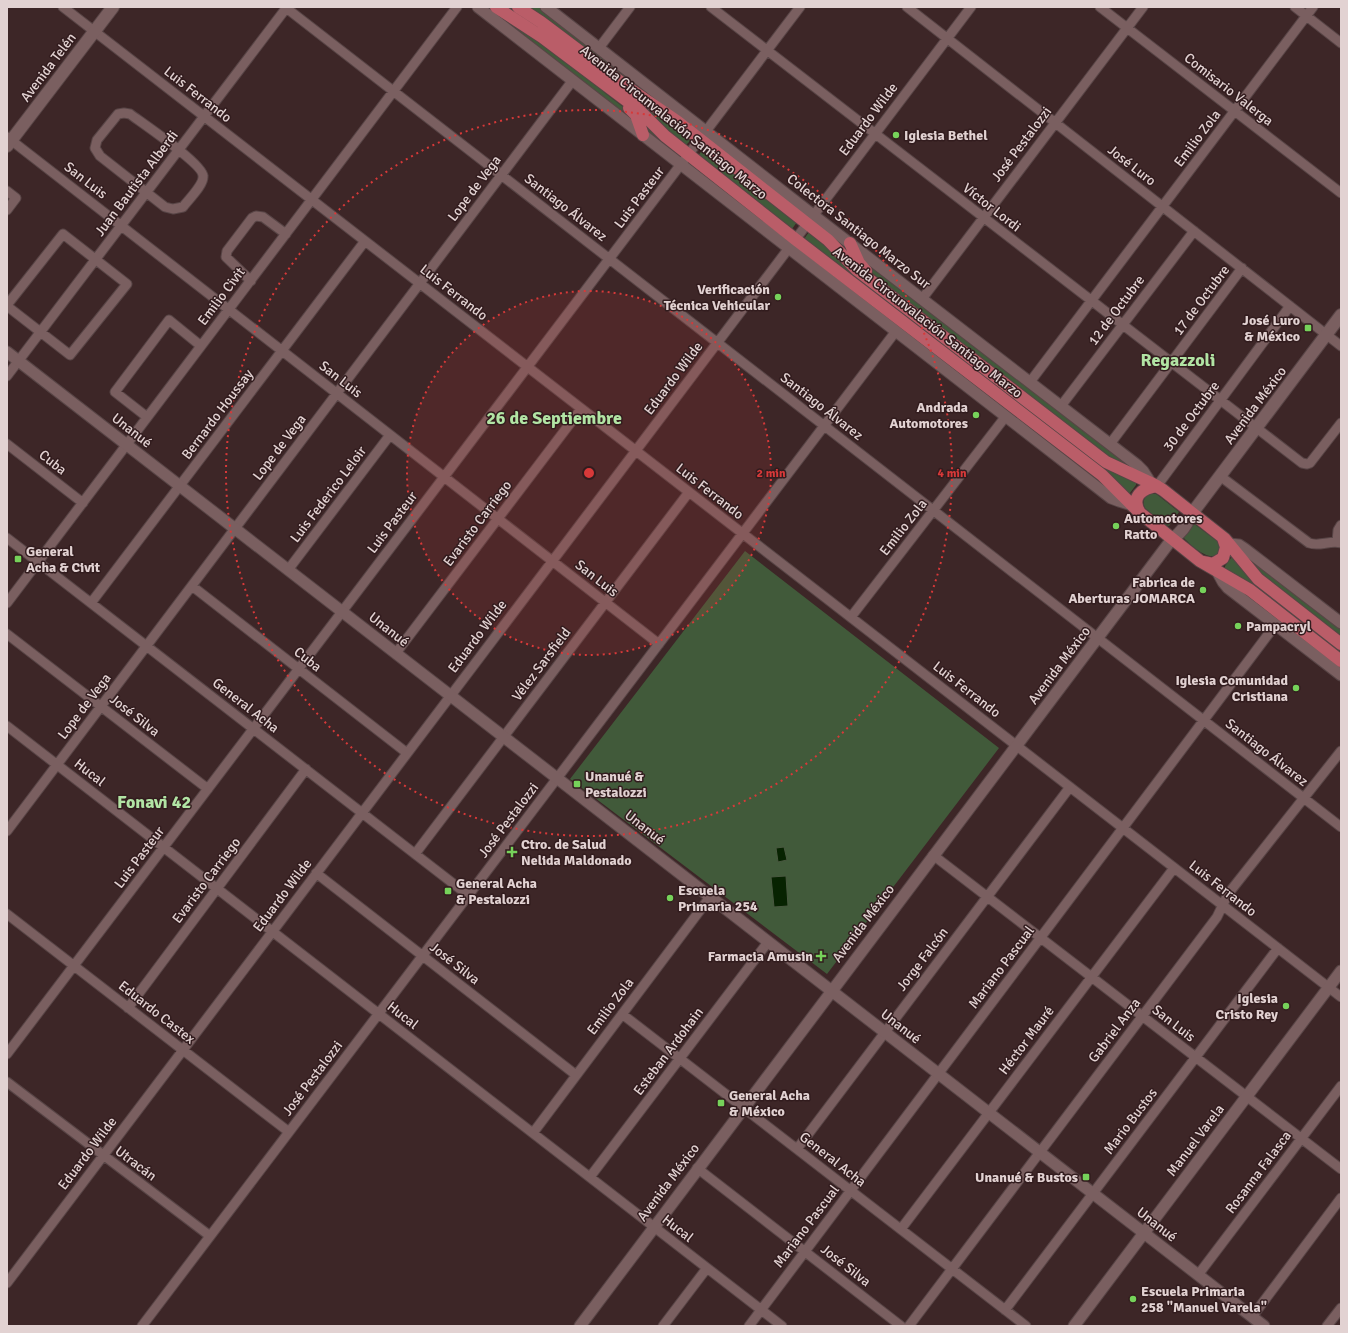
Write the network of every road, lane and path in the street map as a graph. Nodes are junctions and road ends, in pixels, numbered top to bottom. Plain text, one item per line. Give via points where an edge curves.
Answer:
1 (63, 7) edge
2 (113, 7) edge
3 (286, 7) edge
4 (458, 7) edge
5 (478, 7) edge
6 (496, 7) edge
7 (518, 7) edge
8 (546, 7) edge
9 (630, 7) edge
10 (711, 7) edge
11 (800, 7) edge
12 (907, 7) edge
13 (971, 7) edge
14 (1100, 7) edge
15 (1143, 7) edge
16 (1295, 7) edge
17 (1313, 7) edge
18 (1306, 16) junction
19 (1127, 28) junction
20 (94, 31) junction
21 (947, 38) junction
22 (1341, 43) edge
23 (599, 48) junction
24 (767, 51) junction
25 (590, 72) junction
26 (573, 80) junction
27 (394, 91) junction
28 (1235, 111) junction
29 (204, 116) junction
30 (1055, 123) junction
31 (875, 134) junction
32 (644, 135) junction
33 (703, 135) junction
34 (8, 141) edge
35 (179, 150) junction
36 (685, 159) junction
37 (502, 175) junction
38 (7, 191) edge
39 (146, 192) junction
40 (1341, 193) edge
41 (312, 200) junction
42 (1162, 206) junction
43 (7, 210) edge
44 (983, 218) junction
45 (810, 220) junction
46 (121, 226) junction
47 (1194, 231) junction
48 (286, 234) junction
49 (365, 241) junction
50 (791, 243) junction
51 (850, 243) junction
52 (96, 259) junction
53 (609, 259) junction
54 (1242, 268) junction
55 (251, 281) junction
56 (420, 283) junction
57 (922, 299) junction
58 (1091, 301) junction
59 (7, 306) edge
60 (1290, 306) junction
61 (229, 310) junction
62 (914, 314) junction
63 (1341, 315) edge
64 (1122, 326) junction
65 (896, 331) junction
66 (40, 332) junction
67 (1327, 334) junction
68 (717, 342) junction
69 (201, 346) junction
70 (1341, 346) edge
71 (282, 351) junction
72 (7, 352) edge
73 (18, 361) junction
74 (1171, 363) junction
75 (527, 367) junction
76 (7, 376) edge
77 (1030, 382) junction
78 (337, 394) junction
79 (1220, 401) junction
80 (1061, 406) junction
81 (581, 409) junction
82 (1006, 416) junction
83 (147, 417) junction
84 (1341, 424) edge
85 (824, 425) junction
86 (1256, 429) junction
87 (390, 435) junction
88 (7, 444) edge
89 (1110, 444) junction
90 (126, 445) junction
91 (635, 450) junction
92 (1220, 476) junction
93 (444, 477) junction
94 (1153, 484) junction
95 (180, 486) junction
96 (689, 492) junction
97 (83, 503) junction
98 (1132, 505) junction
99 (933, 510) junction
100 (1192, 513) junction
101 (1143, 516) junction
102 (498, 519) junction
103 (1341, 525) edge
104 (235, 529) junction
105 (742, 533) junction
106 (1220, 535) junction
107 (7, 538) edge
108 (1172, 539) junction
109 (1339, 543) edge
110 (1229, 544) junction
111 (552, 561) junction
112 (1200, 561) junction
113 (38, 562) junction
114 (288, 570) junction
115 (1217, 571) junction
116 (192, 586) junction
117 (605, 602) junction
118 (7, 603) edge
119 (91, 603) junction
120 (342, 612) junction
121 (851, 617) junction
122 (1341, 623) edge
123 (1276, 624) junction
124 (7, 634) edge
125 (1098, 638) junction
126 (659, 644) junction
127 (1341, 644) edge
128 (146, 646) junction
129 (396, 653) junction
130 (1341, 660) edge
131 (298, 669) junction
132 (1341, 675) edge
133 (450, 696) junction
134 (101, 706) junction
135 (1204, 720) junction
136 (7, 726) edge
137 (254, 729) junction
138 (504, 737) junction
139 (1016, 746) junction
140 (1341, 751) edge
141 (407, 753) junction
142 (57, 765) junction
143 (306, 769) junction
144 (557, 778) junction
145 (1070, 787) junction
146 (208, 789) junction
147 (1304, 798) junction
148 (362, 812) junction
149 (1341, 827) edge
150 (1123, 828) junction
151 (7, 831) edge
152 (164, 847) junction
153 (415, 854) junction
154 (933, 855) junction
155 (1174, 868) junction
156 (316, 873) junction
157 (217, 888) junction
158 (468, 895) junction
159 (710, 897) junction
160 (987, 897) junction
161 (1223, 905) junction
162 (7, 914) edge
163 (272, 931) junction
164 (1040, 938) junction
165 (768, 942) junction
166 (1278, 948) junction
167 (422, 956) junction
168 (74, 966) junction
169 (1341, 971) edge
170 (1091, 977) junction
171 (1329, 988) junction
172 (831, 991) junction
173 (1341, 997) edge
174 (128, 1008) junction
175 (379, 1014) junction
176 (622, 1014) junction
177 (1142, 1016) junction
178 (885, 1032) junction
179 (183, 1050) junction
180 (7, 1054) edge
181 (1196, 1057) junction
182 (680, 1058) junction
183 (938, 1074) junction
184 (576, 1075) junction
185 (7, 1082) edge
186 (1341, 1086) edge
187 (1247, 1097) junction
188 (743, 1107) junction
189 (988, 1112) junction
190 (289, 1132) junction
191 (533, 1133) junction
192 (1301, 1138) junction
193 (797, 1149) junction
194 (1040, 1152) junction
195 (103, 1155) junction
196 (697, 1168) junction
197 (1341, 1169) edge
198 (590, 1177) junction
199 (851, 1190) junction
200 (1093, 1194) junction
201 (1341, 1198) edge
202 (654, 1226) junction
203 (900, 1229) junction
204 (1144, 1233) junction
205 (210, 1236) junction
206 (805, 1251) junction
207 (707, 1268) junction
208 (952, 1269) junction
209 (1198, 1274) junction
210 (7, 1283) edge
211 (1341, 1308) edge
212 (761, 1310) junction
213 (1005, 1310) junction
214 (1252, 1317) junction
215 (142, 1326) edge
216 (580, 1326) edge
217 (663, 1326) edge
218 (749, 1326) edge
219 (782, 1326) edge
220 (901, 1326) edge
221 (909, 1326) edge
222 (1026, 1326) edge
223 (1074, 1326) edge
224 (1264, 1326) edge
225 (1327, 1326) edge

1 - 20 street, Luis Ferrando
2 - 20 main road, Avenida Telén
3 - 27 street, Santiago Álvarez
3 - 29 street, Juan Bautista Alberdi
4 - 27 street, Emilio Civit
5 - 26 street
6 - 25 main road, Avenida Circunvalación Santiago Marzo
7 - 33 main road, Avenida Circunvalación Santiago Marzo via 674,119
8 - 23 street
9 - 23 street
10 - 24 street, Víctor Lordi
11 - 24 street, Luis Pasteur
12 - 21 street, José Luro
13 - 21 street, Eduardo Wilde
14 - 19 street, Comisario Valerga
15 - 19 street, José Pestalozzi
16 - 18 street
17 - 18 street, Emilio Zola
18 - 22 street
18 - 28 street, Emilio Zola
19 - 28 street, Comisario Valerga
19 - 30 street, José Pestalozzi
20 - 29 street, Luis Ferrando
20 - 34 main road, Avenida Telén
21 - 30 street, José Luro
21 - 31 street, Eduardo Wilde
23 - 33 street
24 - 31 street, Víctor Lordi
24 - 33 street, Luis Pasteur
25 - 32 main road via 633,111
25 - 36 main road, Avenida Circunvalación Santiago Marzo via 639,110
26 - 32 street
26 - 37 street, Lope de Vega
27 - 37 street, Santiago Álvarez
27 - 41 street, Emilio Civit
28 - 40 street, Comisario Valerga
28 - 42 street, Emilio Zola
29 - 35 street, Juan Bautista Alberdi
29 - 41 street, Luis Ferrando
30 - 42 street, José Luro
30 - 44 street, José Pestalozzi
31 - 44 street, Víctor Lordi
31 - 45 street, Eduardo Wilde
32 - 36 street
33 - 36 street, Luis Pasteur
33 - 45 main road, Avenida Circunvalación Santiago Marzo
34 - 46 street, San Luis
35 - 39 street, Juan Bautista Alberdi
35 - 39 street via 204,175 202,182 183,207 165,207
35 - 39 street via 130,114 124,113 118,114 96,140 95,148 100,156
36 - 50 main road, Avenida Circunvalación Santiago Marzo
36 - 53 street, Luis Pasteur
37 - 53 street, Santiago Álvarez
37 - 56 street, Lope de Vega
38 - 43 street via 16,198
39 - 46 street, Juan Bautista Alberdi
41 - 48 street, Emilio Civit
41 - 49 street, Luis Ferrando
42 - 47 street, José Luro
42 - 58 street, Emilio Zola
44 - 57 street, José Pestalozzi
44 - 58 street, Víctor Lordi
45 - 50 street, Eduardo Wilde
45 - 51 street, Colectora Santiago Marzo Sur
45 - 62 main road, Avenida Circunvalación Santiago Marzo via 854,268
46 - 52 street, Juan Bautista Alberdi
46 - 61 street, San Luis
47 - 54 street, José Luro
47 - 64 street, 12 de Octubre
48 - 55 street, Emilio Civit
48 - 55 street via 263,217 256,216 227,251 226,257
49 - 56 street, Luis Ferrando
49 - 71 street, Bernardo Houssay
50 - 65 street
50 - 68 street, Eduardo Wilde
50 - 98 main road, Avenida Circunvalación Santiago Marzo via 1100,473
51 - 57 street, Colectora Santiago Marzo Sur
51 - 62 main road via 862,267
52 - 59 street via 63,234
52 - 66 street, Juan Bautista Alberdi
52 - 66 street via 127,284 70,355
53 - 68 street, Santiago Álvarez
53 - 75 street, Luis Pasteur
54 - 60 street, José Luro
54 - 74 street, 17 de Octubre
55 - 61 street, Emilio Civit
56 - 75 street, Luis Ferrando
56 - 78 street, Lope de Vega
57 - 77 street, Colectora Santiago Marzo Sur
58 - 64 street, Víctor Lordi
58 - 77 street, Emilio Zola
59 - 66 street
60 - 67 street, José Luro
60 - 79 street, 30 de Octubre
61 - 69 street, Emilio Civit
61 - 71 street, San Luis
62 - 94 main road, Avenida Circunvalación Santiago Marzo via 1106,462
63 - 67 main road, Avenida México
64 - 74 street, Víctor Lordi
64 - 80 street, 12 de Octubre
65 - 82 street
65 - 85 street, José Pestalozzi
66 - 73 street, Juan Bautista Alberdi
67 - 70 street, José Luro
67 - 86 main road, Avenida México
68 - 85 street, Santiago Álvarez
68 - 91 street, Eduardo Wilde
69 - 83 street, Emilio Civit
69 - 83 street via 169,320 114,392
71 - 78 street, San Luis
71 - 95 street, Bernardo Houssay
72 - 73 street, Unanué
73 - 76 street, Juan Bautista Alberdi
73 - 90 street, Unanué
74 - 79 street, Víctor Lordi
74 - 89 street, 17 de Octubre
75 - 81 street, Luis Ferrando
75 - 93 street, Luis Pasteur
77 - 80 street, Colectora Santiago Marzo Sur
78 - 87 street, San Luis
78 - 104 street, Lope de Vega
79 - 86 street, Víctor Lordi
79 - 94 street, 30 de Octubre
80 - 89 street, Colectora Santiago Marzo Sur
81 - 91 street, Luis Ferrando
81 - 102 street, Evaristo Carriego
82 - 98 street via 1111,498
82 - 99 street, Emilio Zola
83 - 90 street, Emilio Civit
84 - 86 street, Víctor Lordi via 1312,462 1307,464 1302,463
85 - 99 street, Santiago Álvarez
85 - 105 street, José Pestalozzi
86 - 92 main road, Avenida México
87 - 93 street, San Luis
87 - 114 street, Luis Federico Leloir
88 - 97 street, Cuba
89 - 94 street, Colectora Santiago Marzo Sur via 1141,469
90 - 95 street, Unanué
90 - 97 street, Emilio Civit
91 - 96 street, Luis Ferrando
91 - 111 street, Eduardo Wilde
92 - 100 main road, Avenida México
92 - 109 street via 1309,543
93 - 102 street, San Luis
93 - 120 street, Luis Pasteur
94 - 100 main road, Avenida Circunvalación Santiago Marzo
94 - 101 main road via 1138,495 1137,506
95 - 104 street, Unanué
95 - 119 street, Bernardo Houssay
96 - 105 street, Luis Ferrando
96 - 117 street, Vélez Sarsfield
97 - 113 street, Emilio Civit
98 - 101 main road, Avenida Circunvalación Santiago Marzo
99 - 121 street, Emilio Zola
99 - 125 street, Santiago Álvarez
100 - 106 main road, Avenida Circunvalación Santiago Marzo
100 - 108 main road, Avenida México via 1183,516 1174,528
101 - 108 main road, Avenida Circunvalación Santiago Marzo
102 - 111 street, San Luis
102 - 129 street, Evaristo Carriego
103 - 109 street via 1338,530
104 - 114 street, Unanué
104 - 116 street, Lope de Vega
105 - 121 street, Luis Ferrando
105 - 126 street, José Pestalozzi
106 - 110 main road, Avenida Circunvalación Santiago Marzo
106 - 112 main road via 1226,544 1223,558 1210,564
107 - 113 street, General Acha
108 - 112 main road, Avenida Circunvalación Santiago Marzo
108 - 125 street, Avenida México
110 - 122 street via 1239,545 1245,549
110 - 127 main road, Avenida Circunvalación Santiago Marzo via 1258,579
111 - 117 street, San Luis
111 - 133 street, Eduardo Wilde
112 - 115 main road, Avenida Circunvalación Santiago Marzo
113 - 118 street, Emilio Civit
113 - 119 street, General Acha
114 - 120 street, Unanué
115 - 123 street via 1226,586
115 - 130 main road, Avenida Circunvalación Santiago Marzo via 1250,590
116 - 128 street, Lope de Vega
116 - 131 street, Cuba
117 - 126 street, San Luis
117 - 138 street, Vélez Sarsfield
119 - 128 street, General Acha
120 - 129 street, Unanué
120 - 131 street, Luis Pasteur
121 - 139 street, Luis Ferrando
123 - 132 street
123 - 135 street, Mariano Pascual
124 - 134 street, José Silva
125 - 135 street, Santiago Álvarez
125 - 139 street, Avenida México
126 - 144 street, José Pestalozzi
128 - 134 street, Lope de Vega
128 - 137 street, General Acha
129 - 133 street, Unanué
131 - 137 street, Luis Pasteur
131 - 141 street, Cuba
133 - 138 street, Unanué
133 - 141 street, Eduardo Wilde
134 - 142 street, Lope de Vega
134 - 146 street, José Silva
135 - 147 street, Santiago Álvarez
135 - 150 street, Mariano Pascual
136 - 142 street, Hucal
137 - 143 street, General Acha
137 - 146 street, Luis Pasteur
138 - 144 street, Unanué
138 - 153 street, Vélez Sarsfield
139 - 145 street, Luis Ferrando
139 - 154 street, Avenida México
140 - 147 street, Gabriel Anza
141 - 148 street, Eduardo Wilde
142 - 151 street, Lope de Vega
142 - 152 street, Hucal
143 - 148 street, General Acha
143 - 157 street, Evaristo Carriego
144 - 158 street, José Pestalozzi
144 - 159 street, Unanué
145 - 150 street, Luis Ferrando
145 - 160 street, Jorge Falcón
146 - 152 street, Luis Pasteur
147 - 149 street, Santiago Álvarez
147 - 161 street, Gabriel Anza via 1228,894
148 - 153 street, General Acha
148 - 156 street, Eduardo Wilde
150 - 155 street, Luis Ferrando
150 - 164 street, Mariano Pascual
152 - 157 street, Hucal
152 - 168 street, Luis Pasteur
153 - 158 street, General Acha
154 - 160 street, San Luis
154 - 172 street, Avenida México
155 - 161 street, Luis Ferrando
155 - 170 street, Héctor Mauré
156 - 163 street, Eduardo Wilde
156 - 167 street, José Silva
157 - 163 street, Hucal
157 - 174 street, Evaristo Carriego
158 - 167 street, José Pestalozzi
159 - 165 street, Unanué
159 - 176 street, Emilio Zola
160 - 164 street, San Luis
160 - 178 street, Jorge Falcón
161 - 166 street, Luis Ferrando
161 - 177 street, Gabriel Anza via 1217,917
162 - 168 street, Eduardo Castex
163 - 175 street, Hucal
163 - 179 street, Eduardo Wilde
164 - 170 street, San Luis
164 - 183 street, Mariano Pascual
165 - 172 street, Unanué
165 - 182 street, Esteban Ardohain
166 - 171 street, Luis Ferrando
166 - 181 street, Mario Bustos
167 - 175 street, José Pestalozzi
167 - 184 street, José Silva
168 - 174 street, Eduardo Castex
168 - 180 street, Luis Pasteur
169 - 171 street, Manuel Varela
170 - 177 street, San Luis
170 - 189 street, Héctor Mauré
171 - 173 street, Luis Ferrando
171 - 187 street, Manuel Varela
172 - 178 street, Unanué
172 - 188 street, Avenida México
174 - 179 street, Eduardo Castex
175 - 190 street, José Pestalozzi
175 - 191 street, Hucal
176 - 182 street, General Acha
176 - 184 street, Emilio Zola
177 - 181 street, San Luis
177 - 194 street, Gabriel Anza
178 - 183 street, Unanué
178 - 193 street, Jorge Falcón
179 - 190 street, Eduardo Castex
179 - 195 street, Eduardo Wilde
181 - 187 street, San Luis
181 - 200 street, Mario Bustos
182 - 188 street, General Acha
182 - 198 street, Esteban Ardohain
183 - 189 street, Unanué
183 - 199 street, Mariano Pascual
184 - 191 street, Emilio Zola
185 - 195 street, Utracán
186 - 192 street, Rosanna Falasca
187 - 192 street, San Luis
187 - 204 street, Manuel Varela
188 - 193 street, General Acha
188 - 196 street, Avenida México
189 - 194 street, Unanué
189 - 203 street, Héctor Mauré
190 - 205 street, José Pestalozzi
191 - 198 street, Hucal
192 - 197 street, San Luis
192 - 209 street, Rosanna Falasca
193 - 199 street, General Acha
194 - 200 street, Unanué
194 - 208 street, Gabriel Anza
195 - 205 street, Utracán
195 - 210 street, Eduardo Wilde
196 - 202 street, Avenida México
196 - 206 street, José Silva
198 - 202 street, Hucal
199 - 203 street, General Acha
199 - 206 street, Mariano Pascual
200 - 204 street, Unanué
200 - 213 street, Mario Bustos
201 - 214 street
202 - 207 street, Hucal
202 - 216 street, Avenida México
203 - 208 street, General Acha
204 - 209 street, Unanué
204 - 223 street, Manuel Varela
205 - 215 street, José Pestalozzi
206 - 212 street, Mariano Pascual
206 - 220 street, José Silva
207 - 212 street, Hucal
207 - 217 street
208 - 213 street, General Acha
208 - 221 street, Gabriel Anza
209 - 214 street, Unanué
211 - 225 street
212 - 218 street, Mariano Pascual
212 - 219 street, Hucal
213 - 222 street, General Acha
214 - 224 street, Unanué

